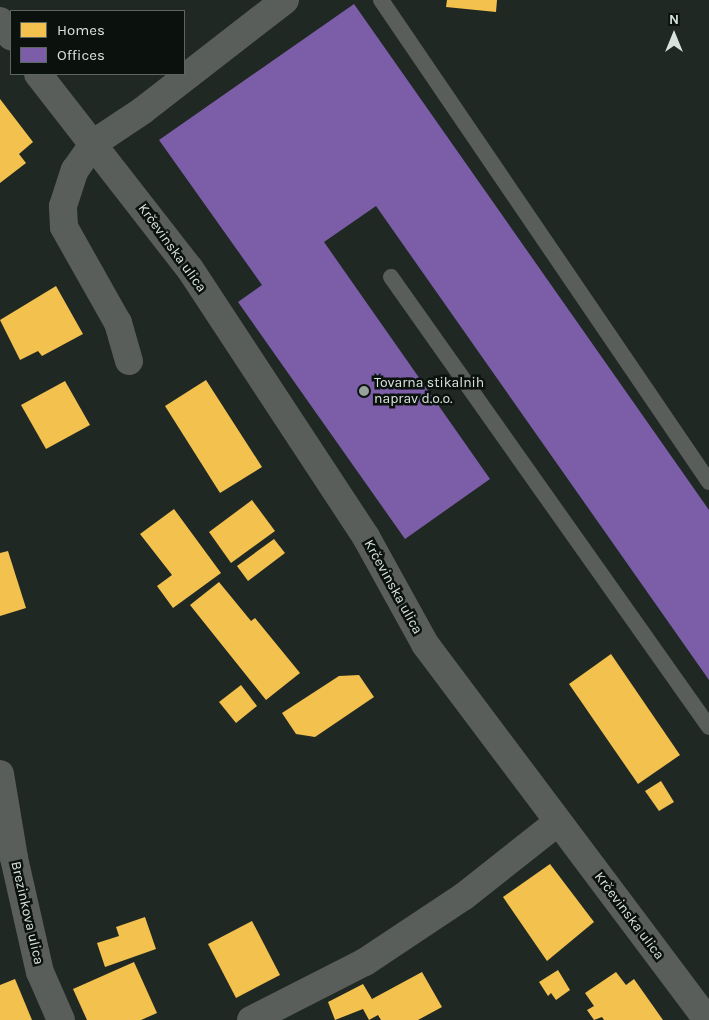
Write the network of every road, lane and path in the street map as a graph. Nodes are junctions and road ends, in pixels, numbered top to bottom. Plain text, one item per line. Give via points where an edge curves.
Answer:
1 (285, 0) edge
2 (381, 0) edge
3 (0, 20) edge
4 (10, 35) edge
5 (39, 75) edge
6 (94, 143) junction
7 (390, 277) dead end
8 (129, 361) dead end
9 (709, 482) edge
10 (709, 727) edge
11 (0, 774) edge
12 (558, 822) junction
13 (298, 1009) edge
14 (61, 1020) edge
15 (251, 1020) edge
16 (707, 1020) edge

1 - 6 street via 142,111
2 - 9 lane
3 - 4 street
5 - 6 street, Krčevinska ulica
6 - 8 street via 75,170 63,206 64,226 118,323
6 - 12 street, Krčevinska ulica via 190,269 366,537 425,644
7 - 10 lane
11 - 14 street, Brezinkova ulica via 14,858 40,972
12 - 13 street via 463,897
12 - 16 street, Krčevinska ulica
13 - 15 street

